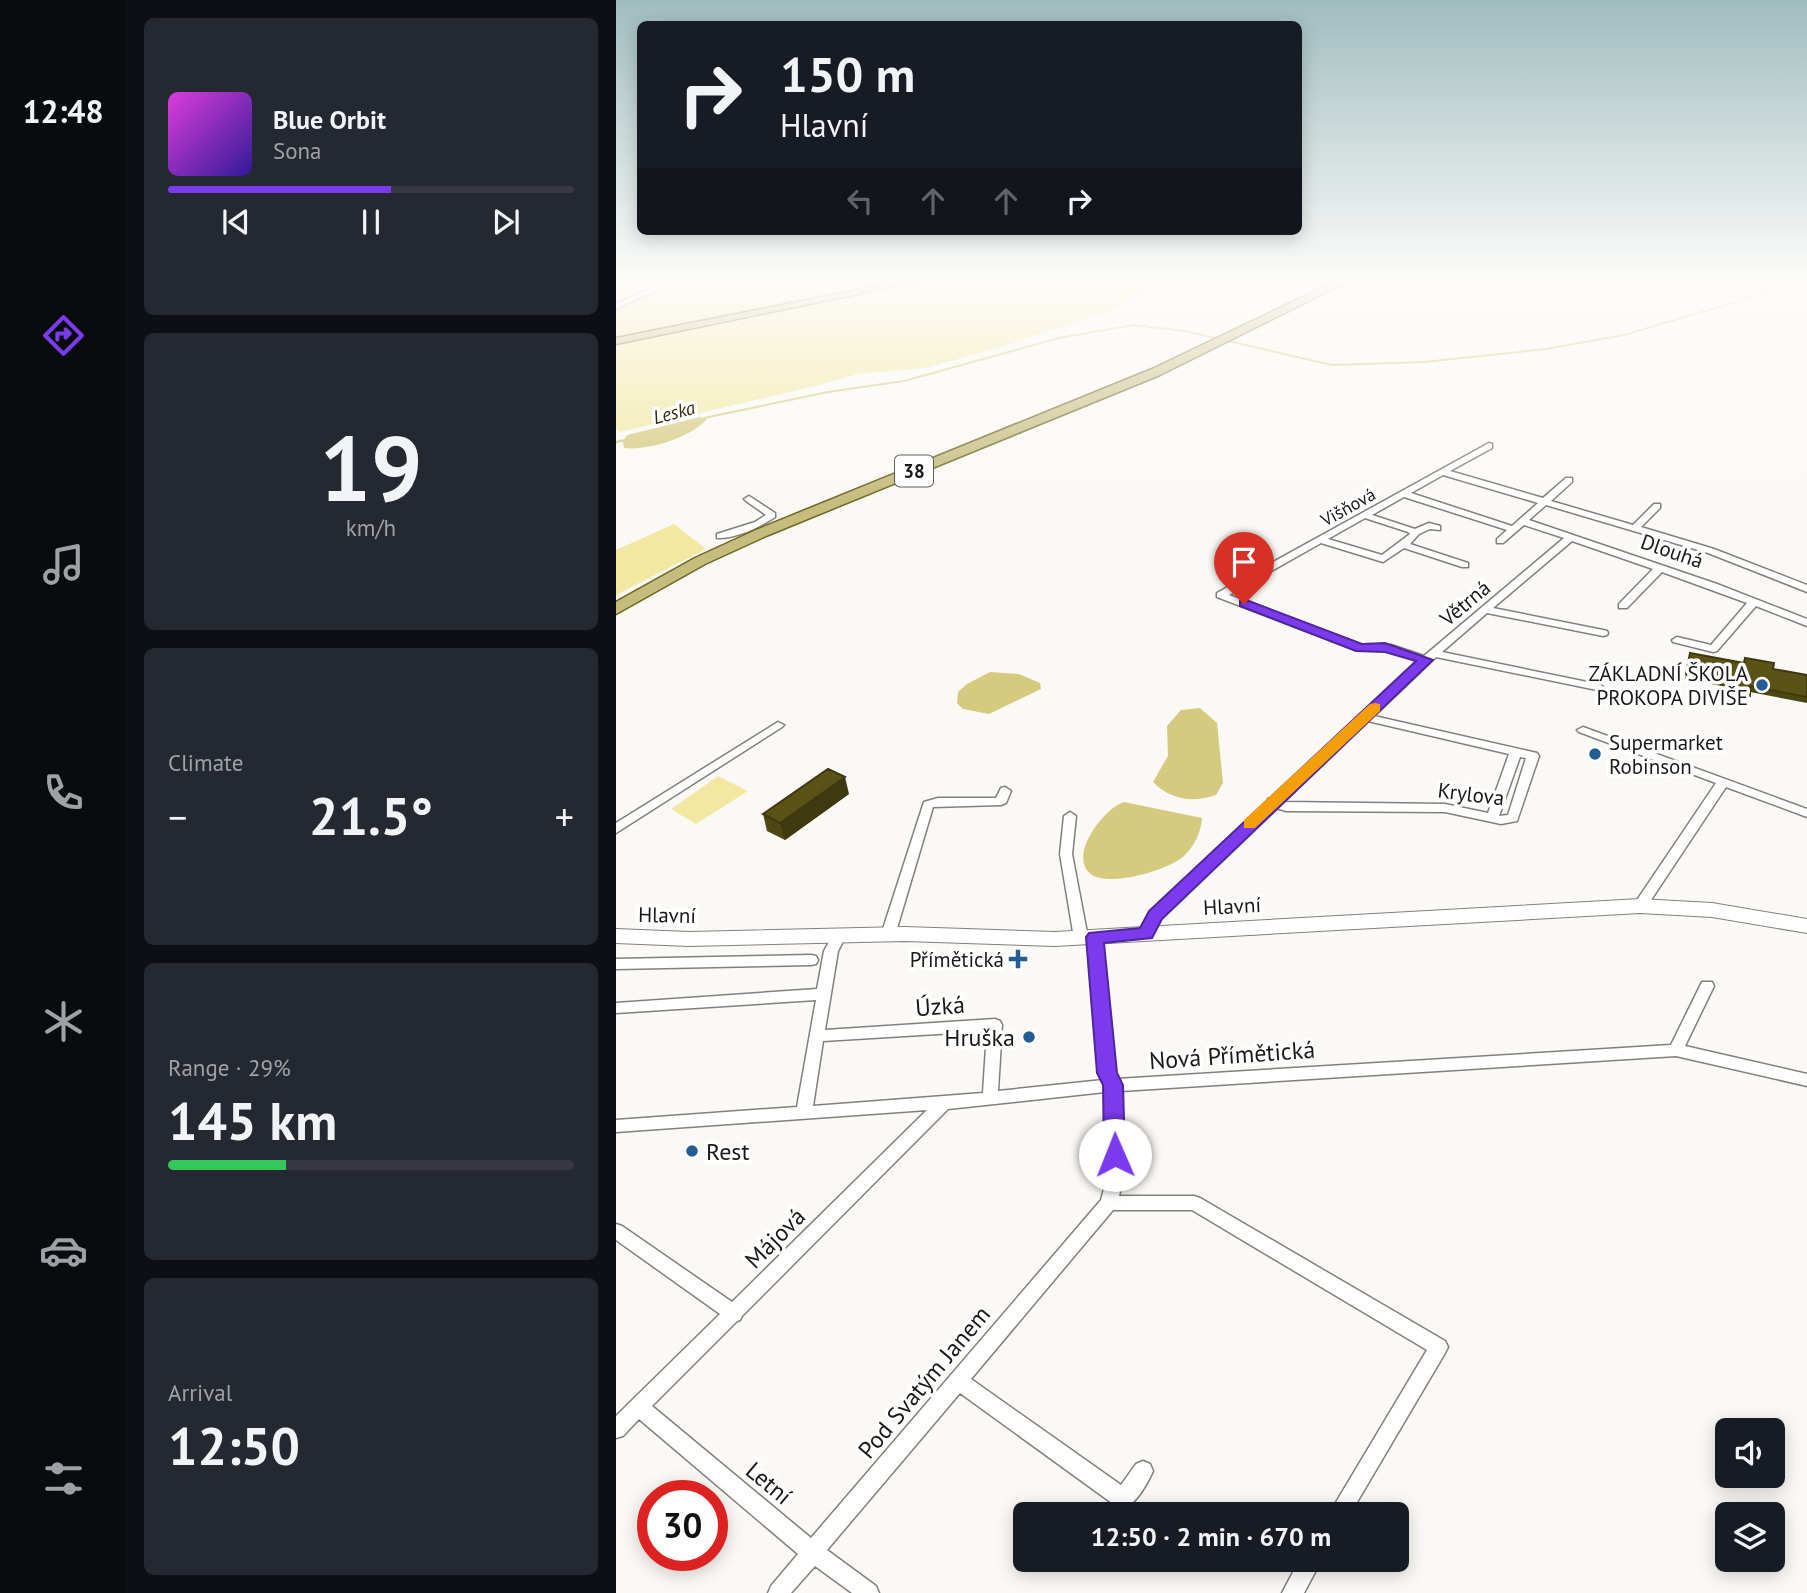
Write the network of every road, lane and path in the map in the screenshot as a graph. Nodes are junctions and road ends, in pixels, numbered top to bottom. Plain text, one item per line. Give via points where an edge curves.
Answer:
1 (1196, 353) edge
2 (1489, 446) dead end
3 (1444, 472) junction
4 (1569, 480) dead end
5 (1404, 494) junction
6 (749, 499) dead end
7 (1544, 501) junction
8 (1657, 506) dead end
9 (1364, 515) junction
10 (1522, 521) junction
11 (1437, 528) dead end
12 (1513, 528) junction
13 (1636, 528) junction
14 (1415, 533) junction
15 (720, 536) dead end
16 (1571, 537) junction
17 (1320, 540) junction
18 (1500, 541) dead end
19 (1404, 545) junction
20 (1465, 565) dead end
21 (1660, 568) junction
22 (1807, 589) edge
23 (1754, 602) junction
24 (1623, 606) dead end
25 (616, 609) edge
26 (1486, 611) junction
27 (1807, 623) edge
28 (1603, 633) dead end
29 (1677, 640) dead end
30 (1430, 657) junction
31 (1597, 687) dead end
32 (1365, 717) junction
33 (778, 725) dead end
34 (1583, 730) dead end
35 (1516, 752) junction
36 (1723, 782) junction
37 (1005, 791) dead end
38 (1272, 802) junction
39 (1807, 813) edge
40 (1070, 816) dead end
41 (1492, 818) junction
42 (616, 829) edge
43 (1640, 906) junction
44 (1807, 926) edge
45 (1146, 934) junction
46 (888, 935) junction
47 (616, 936) edge
48 (839, 936) junction
49 (1088, 937) junction
50 (811, 960) dead end
51 (616, 964) edge
52 (1707, 986) dead end
53 (825, 994) junction
54 (616, 1007) edge
55 (816, 1036) junction
56 (1676, 1050) junction
57 (1807, 1080) edge
58 (1113, 1085) junction
59 (990, 1097) junction
60 (944, 1103) junction
61 (804, 1112) junction
62 (616, 1126) edge
63 (1109, 1203) junction
64 (616, 1231) edge
65 (734, 1314) junction
66 (1439, 1347) joint
67 (957, 1380) junction
68 (640, 1408) junction
69 (616, 1429) edge
70 (1143, 1471) dead end
71 (1346, 1502) edge
72 (814, 1550) junction
73 (1304, 1572) edge
74 (778, 1593) edge
75 (869, 1593) edge
76 (1292, 1593) edge

1 - 25 main road, 38 via 761,533 700,561
2 - 3 street, Višňová
3 - 5 street, Višňová
3 - 7 street
4 - 7 street
5 - 9 street, Višňová
5 - 12 street
6 - 15 street via 772,515
7 - 10 street
7 - 13 street
8 - 13 street
9 - 14 street
9 - 17 street, Višňová
10 - 12 street
10 - 16 street, Dlouhá
11 - 14 street
12 - 18 street
13 - 22 street via 1712,551
14 - 19 street
16 - 21 street, Dlouhá
16 - 26 street, Větrná
17 - 19 street via 1377,559 1387,558
17 - 30 street, Višňová via 1221,595 1360,648 1385,647
19 - 20 street
21 - 23 street, Dlouhá
21 - 24 street
23 - 27 street, Dlouhá
23 - 29 street via 1713,649
26 - 28 street
26 - 30 street, Větrná
30 - 31 street
30 - 32 street, Větrná
32 - 35 street
32 - 38 street, Větrná
33 - 42 street
34 - 36 street
35 - 41 street
35 - 41 street, Krylova via 1533,756 1513,818
36 - 39 street
36 - 43 street
37 - 46 street via 997,802 928,805
38 - 41 street, Krylova via 1286,807 1445,808
38 - 45 street, Větrná via 1155,915
40 - 49 street via 1066,854
43 - 44 main road, Hlavní via 1712,910
43 - 45 main road, Hlavní
45 - 49 main road, Hlavní
46 - 48 main road, Hlavní
46 - 49 main road, Hlavní
47 - 48 main road, Hlavní
48 - 53 street via 831,951
49 - 58 street via 1107,1073
50 - 51 street
52 - 56 street
53 - 54 street
53 - 55 street
55 - 59 street, Úzká via 995,1026
55 - 61 street
56 - 57 street, Nová Přímětická
56 - 58 street, Nová Přímětická
58 - 59 street, Nová Přímětická
58 - 63 street via 1115,1178
59 - 60 street, Nová Přímětická
60 - 61 street, Nová Přímětická
60 - 65 street, Májová
61 - 62 street, Nová Přímětická
63 - 66 street via 1195,1203
63 - 67 street, Pod Svatým Janem
64 - 65 street
65 - 68 street, Májová
66 - 71 street
67 - 70 street via 1123,1499
67 - 72 street, Pod Svatým Janem
68 - 69 street, Májová
68 - 72 street, Letní
72 - 74 street, Pod Svatým Janem
72 - 75 street, Letní
73 - 76 street

